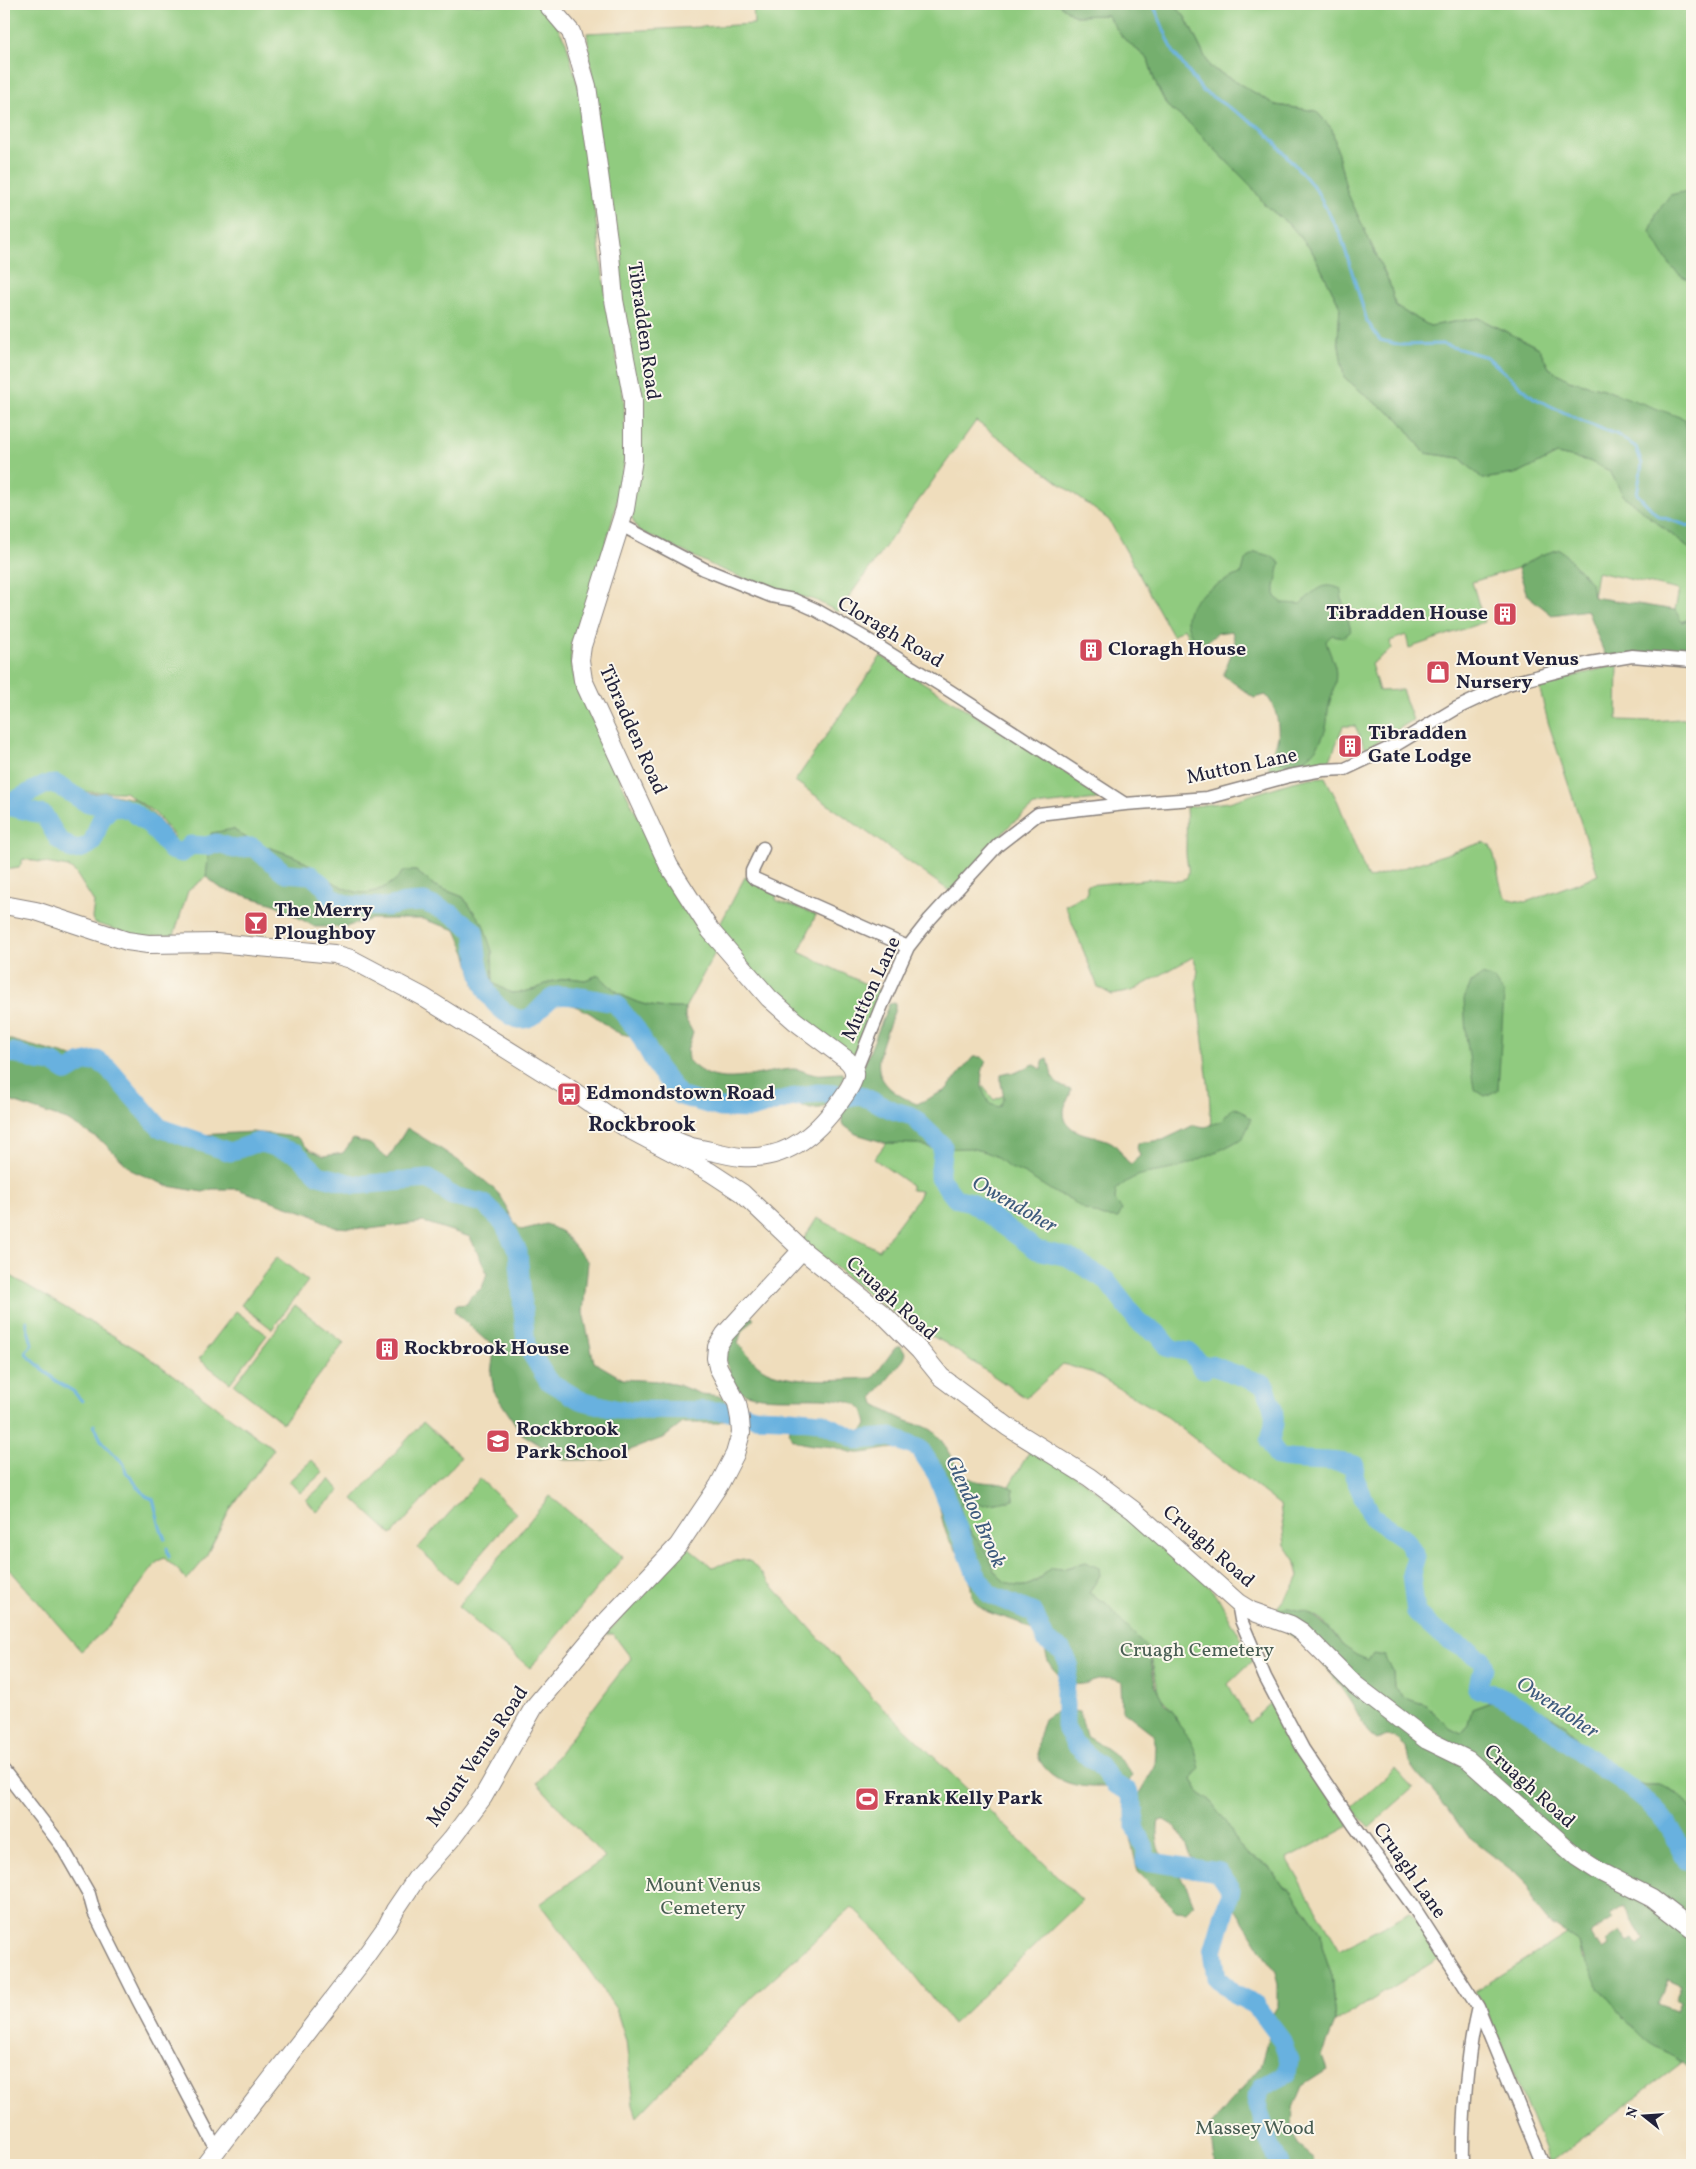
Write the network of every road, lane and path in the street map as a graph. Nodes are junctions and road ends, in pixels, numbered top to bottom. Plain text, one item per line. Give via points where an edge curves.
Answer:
1 (547, 4) edge
2 (621, 525) junction
3 (1692, 661) edge
4 (1125, 804) junction
5 (763, 848) dead end
6 (4, 905) edge
7 (908, 947) junction
8 (853, 1079) junction
9 (645, 1139) junction
10 (802, 1250) junction
11 (1238, 1603) junction
12 (4, 1771) edge
13 (1692, 1929) edge
14 (1478, 2008) junction
15 (216, 2148) junction
16 (205, 2165) edge
17 (1463, 2165) edge
18 (1543, 2165) edge

1 - 2 street, Tibradden Road via 571,32 587,86 614,300 633,400 632,468
2 - 4 street, Cloragh Road via 704,569 816,610
2 - 8 street, Tibradden Road via 582,646 583,680 669,866 710,930 769,998 852,1065
3 - 4 street, Mutton Lane via 1632,656 1590,663 1508,684 1345,769 1289,776 1207,798
4 - 7 street, Mutton Lane via 1038,814 998,845
5 - 7 street via 752,871 755,879
6 - 9 street via 61,918 126,941 148,944 216,943 334,954 351,959 423,996
7 - 8 street, Mutton Lane
8 - 9 street via 834,1110 793,1148 742,1157 690,1146 656,1134
9 - 10 street via 710,1172 742,1193
10 - 11 street, Cruagh Road via 885,1316 941,1376 965,1396 1126,1505
10 - 15 street, Mount Venus Road via 725,1334 717,1347 718,1367 737,1403 741,1433 735,1454 697,1520 678,1546 604,1625 534,1708 483,1797 416,1879 357,1968
11 - 13 street, Cruagh Road via 1302,1632 1355,1685 1427,1740 1468,1760 1577,1857 1652,1898
11 - 14 street, Cruagh Lane via 1240,1620 1265,1677 1304,1749 1413,1906
12 - 15 street via 61,1845 89,1894 94,1912
14 - 17 street via 1467,2092
14 - 18 street, Cruagh Lane
15 - 16 street, Mount Venus Road

